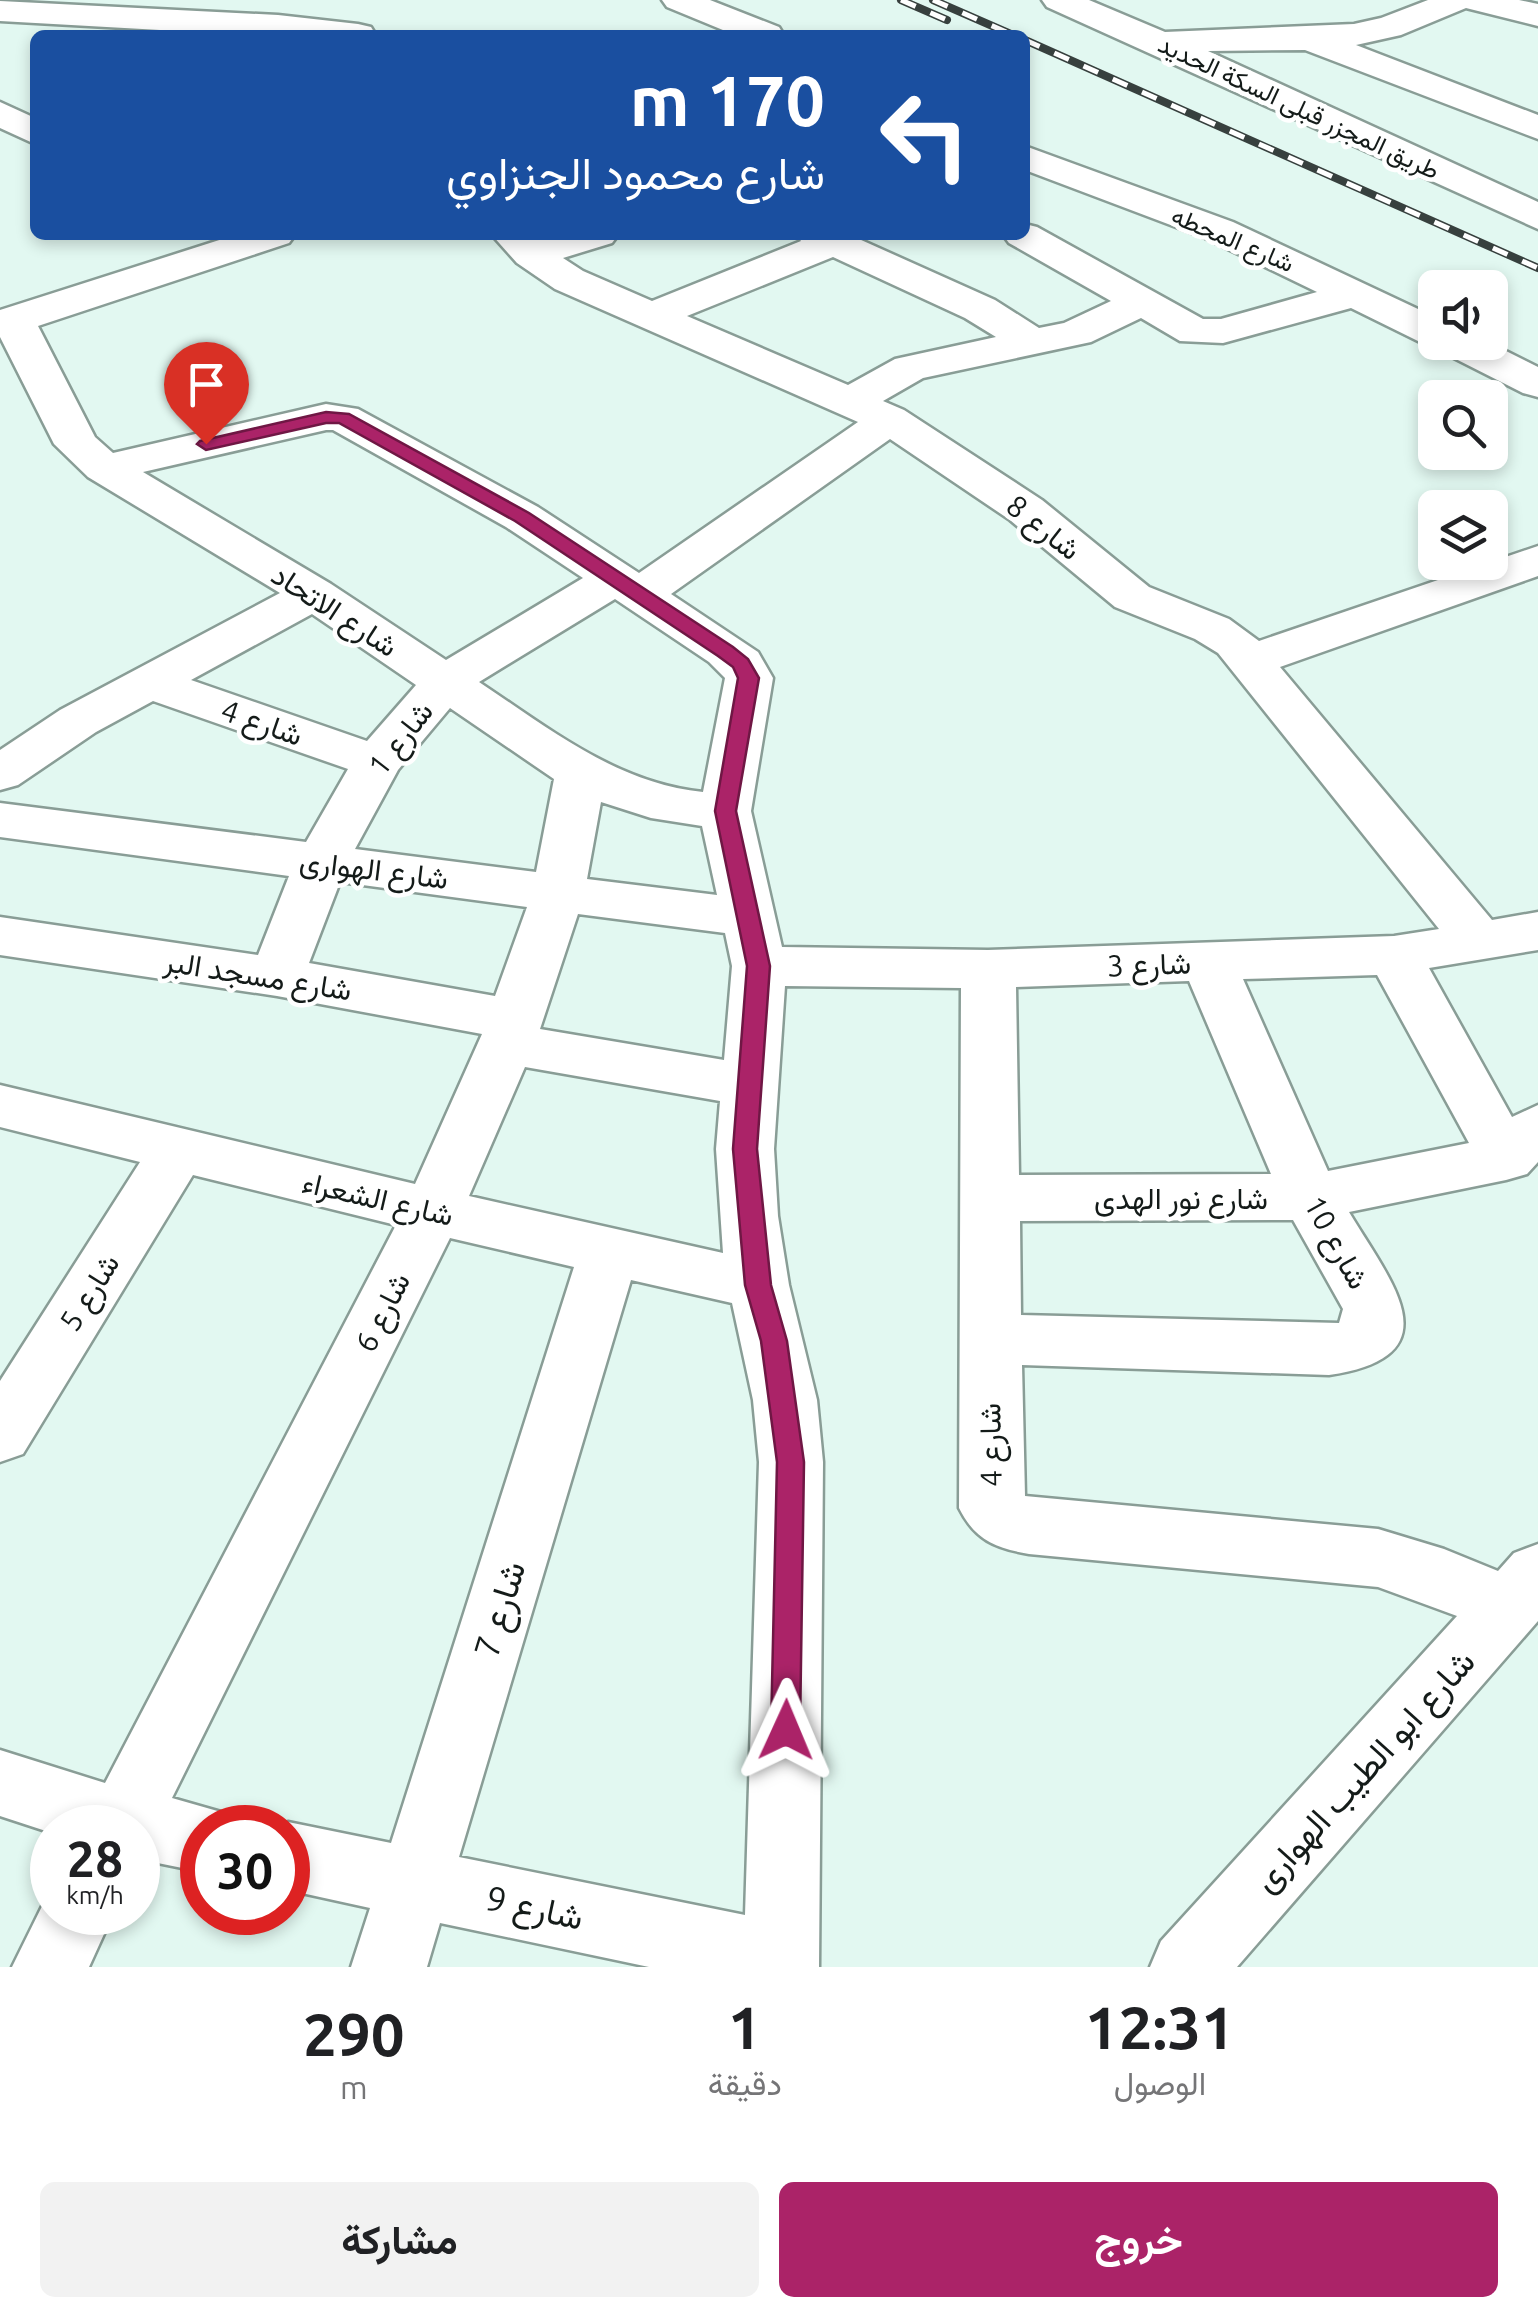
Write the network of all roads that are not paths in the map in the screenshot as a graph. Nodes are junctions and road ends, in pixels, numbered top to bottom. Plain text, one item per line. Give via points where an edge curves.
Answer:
1 (210, 0) edge
2 (679, 0) edge
3 (1059, 0) edge
4 (1382, 0) edge
5 (1475, 0) edge
6 (1440, 9) edge
7 (0, 10) edge
8 (1538, 14) edge
9 (181, 21) junction
10 (701, 26) edge
11 (260, 30) edge
12 (730, 30) edge
13 (1306, 38) junction
14 (1158, 42) junction
15 (0, 113) edge
16 (1538, 128) edge
17 (30, 130) edge
18 (1030, 160) edge
19 (1538, 217) edge
20 (1030, 239) edge
21 (227, 240) edge
22 (560, 240) edge
23 (823, 240) edge
24 (827, 240) edge
25 (522, 245) edge
26 (1357, 294) junction
27 (1141, 303) junction
28 (650, 316) junction
29 (7, 322) edge
30 (1418, 324) edge
31 (1032, 342) junction
32 (1491, 360) edge
33 (1538, 384) edge
34 (869, 411) junction
35 (104, 468) junction
36 (1538, 560) edge
37 (627, 586) junction
38 (314, 594) junction
39 (1252, 660) junction
40 (147, 682) junction
41 (445, 682) junction
42 (377, 762) junction
43 (0, 772) edge
44 (580, 773) junction
45 (725, 811) junction
46 (0, 820) edge
47 (321, 862) junction
48 (558, 893) junction
49 (1538, 931) edge
50 (0, 936) edge
51 (1479, 941) junction
52 (754, 942) junction
53 (1394, 954) junction
54 (1208, 962) junction
55 (988, 969) junction
56 (277, 977) junction
57 (512, 1032) junction
58 (749, 1086) junction
59 (0, 1106) edge
60 (1522, 1143) edge
61 (178, 1150) junction
62 (1310, 1197) junction
63 (988, 1198) junction
64 (433, 1212) junction
65 (609, 1252) junction
66 (758, 1285) junction
67 (988, 1338) junction
68 (0, 1435) edge
69 (1523, 1590) edge
70 (0, 1783) edge
71 (64, 1805) edge
72 (132, 1805) edge
73 (310, 1861) edge
74 (415, 1882) junction
75 (66, 1935) edge
76 (781, 1963) edge
77 (50, 1967) edge
78 (389, 1967) edge
79 (1188, 1967) edge

1 - 9 street
2 - 10 street
3 - 14 street, طريق المجزر قبلى السكة الحديد
4 - 6 street
5 - 8 street
6 - 13 street via 1389,30
7 - 9 street
9 - 11 street
10 - 12 street
13 - 14 street
13 - 16 street
14 - 19 street, طريق المجزر قبلى السكة الحديد
15 - 17 street
18 - 26 street, شارع المحطه via 1219,230
20 - 27 street
21 - 29 street
22 - 25 street
23 - 28 street
24 - 31 street via 980,309
25 - 28 street, شارع 8 via 569,280
26 - 27 street via 1210,334
26 - 30 street, شارع المحطه
27 - 31 street, شارع 1 via 1096,326
28 - 34 street, شارع 8
29 - 35 street, شارع الاتحاد via 76,444
31 - 34 street, شارع 1 via 910,368
32 - 33 street
34 - 37 street, شارع 1 via 839,458
34 - 39 street, شارع 8 via 1026,510 1132,597 1212,629
35 - 37 street via 342,418 522,517
35 - 38 street, شارع الاتحاد
36 - 39 street
37 - 41 street, شارع 1
37 - 45 street via 741,663 748,678
38 - 40 street
38 - 41 street, شارع الاتحاد
39 - 51 street, شارع 8
40 - 42 street, شارع 4
40 - 43 street
41 - 42 street, شارع 1
41 - 44 street, شارع الاتحاد
42 - 47 street, شارع 1
44 - 45 street, شارع الاتحاد via 622,795 671,808
44 - 48 street, شارع 6
45 - 52 street
46 - 47 street, شارع الهوارى
47 - 48 street, شارع الهوارى
47 - 56 street, شارع 1
48 - 52 street, شارع الهوارى
48 - 57 street, شارع 6
49 - 51 street, شارع 3
50 - 56 street, شارع مسجد البر
51 - 53 street, شارع 3
52 - 55 street, شارع 3
52 - 58 street
53 - 54 street, شارع 3
53 - 60 street
54 - 55 street, شارع 3
54 - 62 street, شارع 10
55 - 63 street, شارع 4
56 - 57 street, شارع مسجد البر
57 - 58 street, شارع مسجد البر
57 - 64 street, شارع 6
58 - 66 street via 746,1166
59 - 61 street, شارع الشعراء
60 - 62 street, شارع نور الهدى
61 - 64 street, شارع الشعراء
61 - 68 street, شارع 5
62 - 63 street, شارع نور الهدى
62 - 67 street, شارع 10 via 1374,1308 1373,1330 1356,1346
63 - 67 street, شارع 4
64 - 65 street, شارع الشعراء
64 - 72 street, شارع 6
65 - 66 street, شارع الشعراء
65 - 74 street, شارع 7
66 - 76 street via 774,1341 791,1462
67 - 69 street, شارع 4 via 988,1488 992,1508 1008,1522 1378,1558 1444,1578
69 - 79 street, شارع ابو الطيب الهوارى
70 - 71 street
73 - 74 street, شارع 9
74 - 76 street, شارع 9
74 - 78 street, شارع 7
75 - 77 street

